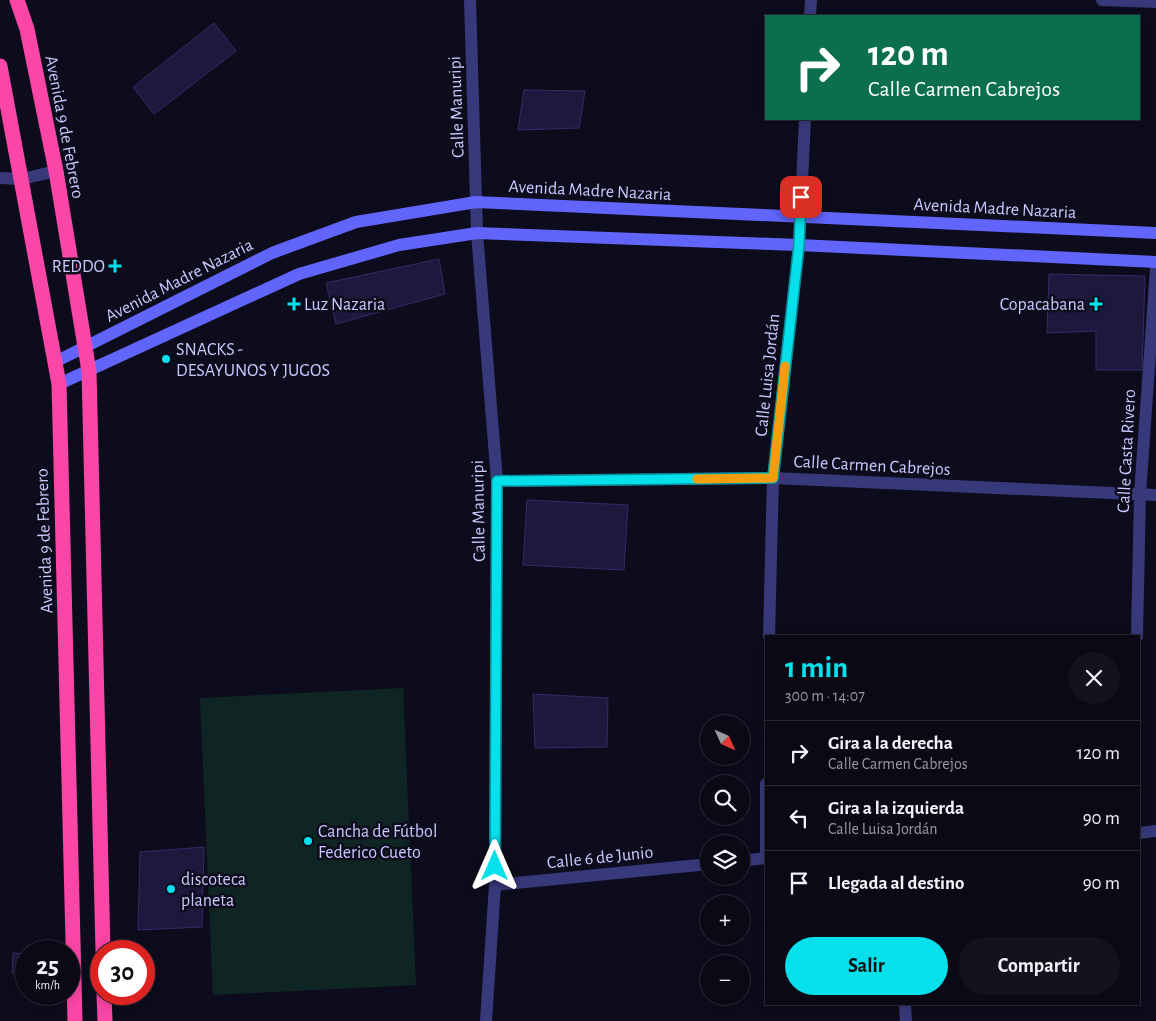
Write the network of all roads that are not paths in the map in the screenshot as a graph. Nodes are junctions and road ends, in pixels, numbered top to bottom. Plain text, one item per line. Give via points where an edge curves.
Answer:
1 (17, 0) edge
2 (470, 0) edge
3 (811, 0) edge
4 (1102, 0) edge
5 (1156, 2) edge
6 (810, 15) edge
7 (0, 66) edge
8 (805, 120) edge
9 (56, 171) junction
10 (0, 178) edge
11 (22, 179) junction
12 (476, 202) junction
13 (800, 217) junction
14 (477, 233) junction
15 (1156, 233) edge
16 (799, 245) junction
17 (1156, 262) edge
18 (1156, 268) edge
19 (85, 348) junction
20 (55, 362) junction
21 (89, 371) junction
22 (59, 384) junction
23 (773, 478) junction
24 (497, 481) junction
25 (1140, 494) junction
26 (1156, 496) edge
27 (769, 635) edge
28 (1137, 635) edge
29 (1156, 831) edge
30 (1140, 833) edge
31 (765, 858) edge
32 (750, 860) edge
33 (700, 865) edge
34 (495, 885) junction
35 (103, 940) edge
36 (104, 1005) edge
37 (905, 1005) edge
38 (75, 1021) edge
39 (105, 1021) edge
40 (486, 1021) edge
41 (906, 1021) edge

1 - 9 highway, Avenida 9 de Febrero via 27,29
2 - 12 street, Calle Manuripi
3 - 6 street
4 - 5 street
7 - 11 highway, Avenida 9 de Febrero
8 - 13 street, Calle Luisa Jordán
9 - 11 street
9 - 19 highway, Avenida 9 de Febrero
10 - 11 street
11 - 20 highway, Avenida 9 de Febrero
12 - 13 street, Avenida Madre Nazaria
12 - 14 street, Calle Manuripi
12 - 19 street, Avenida Madre Nazaria via 356,222 272,253
13 - 15 street, Avenida Madre Nazaria
13 - 16 street, Calle Luisa Jordán
14 - 16 street
14 - 21 street via 399,245 299,274
14 - 24 street, Calle Manuripi
16 - 17 street
16 - 23 street, Calle Luisa Jordán
18 - 25 street, Calle Casta Rivero
19 - 20 street, Avenida Madre Nazaria
19 - 21 highway, Avenida 9 de Febrero
20 - 22 highway, Avenida 9 de Febrero
21 - 22 street
21 - 35 highway, Avenida 9 de Febrero
22 - 38 highway, Avenida 9 de Febrero
23 - 24 street, Calle Carmen Cabrejos
23 - 25 street, Calle Carmen Cabrejos
23 - 27 street, Calle Luisa Jordán
24 - 34 street, Calle Manuripi
25 - 26 street, Calle Carmen Cabrejos
25 - 28 street, Calle Casta Rivero
29 - 30 street
31 - 32 street
33 - 34 street, Calle 6 de Junio
34 - 40 street, Calle Manuripi
36 - 39 highway
37 - 41 street

